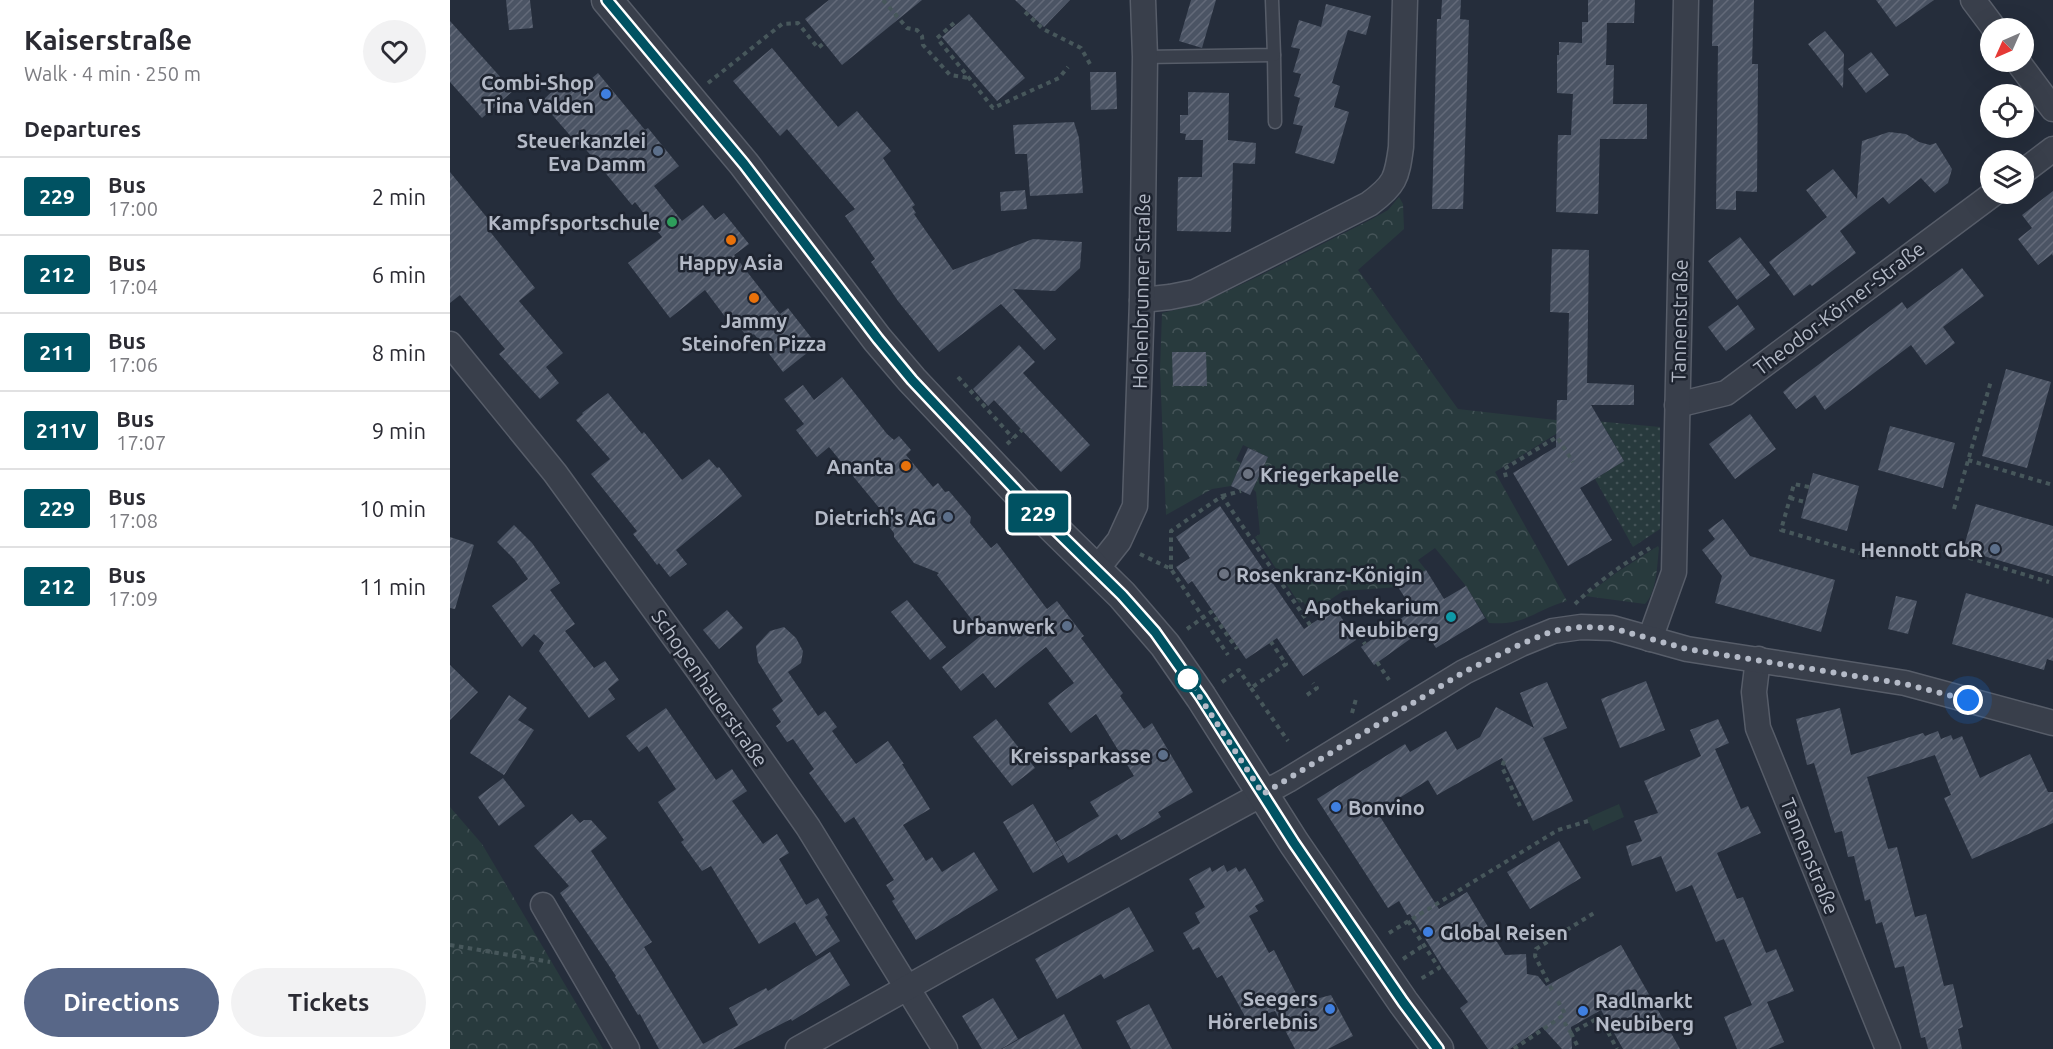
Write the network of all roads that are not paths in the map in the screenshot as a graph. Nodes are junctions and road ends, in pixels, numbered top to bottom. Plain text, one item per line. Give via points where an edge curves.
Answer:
1 (607, 0) edge
2 (1143, 0) edge
3 (1272, 0) edge
4 (1405, 0) edge
5 (1686, 0) edge
6 (1973, 0) edge
7 (1986, 18) edge
8 (1274, 55) junction
9 (1145, 57) junction
10 (2025, 72) edge
11 (2053, 109) edge
12 (1275, 122) dead end
13 (2053, 149) edge
14 (2034, 163) edge
15 (1980, 204) edge
16 (1142, 300) junction
17 (450, 345) edge
18 (1677, 405) junction
19 (1096, 570) junction
20 (1650, 639) junction
21 (1758, 659) junction
22 (2053, 723) edge
23 (1263, 794) junction
24 (543, 904) dead end
25 (908, 987) junction
26 (627, 1049) edge
27 (798, 1049) edge
28 (945, 1049) edge
29 (1438, 1049) edge
30 (1888, 1049) edge

1 - 19 street via 744,164 912,380
2 - 9 street, Hohenbrunner Straße
3 - 8 lane
4 - 16 street via 1401,147 1398,171 1388,190 1369,204 1195,291
5 - 18 street, Tannenstraße
6 - 7 street
8 - 9 lane
8 - 12 lane
9 - 16 street, Hohenbrunner Straße
10 - 11 street
13 - 14 street
15 - 18 street, Theodor-Körner-Straße via 1726,393
16 - 19 street, Hohenbrunner Straße via 1135,506 1119,541
17 - 25 street, Schopenhauerstraße via 555,472 699,671 808,827
18 - 20 street, Tannenstraße via 1674,572
19 - 23 street via 1165,645
20 - 21 street via 1687,649
20 - 23 street via 1596,627 1542,635 1464,672
21 - 22 street via 1905,684
21 - 30 street, Tannenstraße via 1754,692 1758,728
23 - 25 street
23 - 29 street
24 - 26 street
25 - 27 street
25 - 28 street, Schopenhauerstraße

